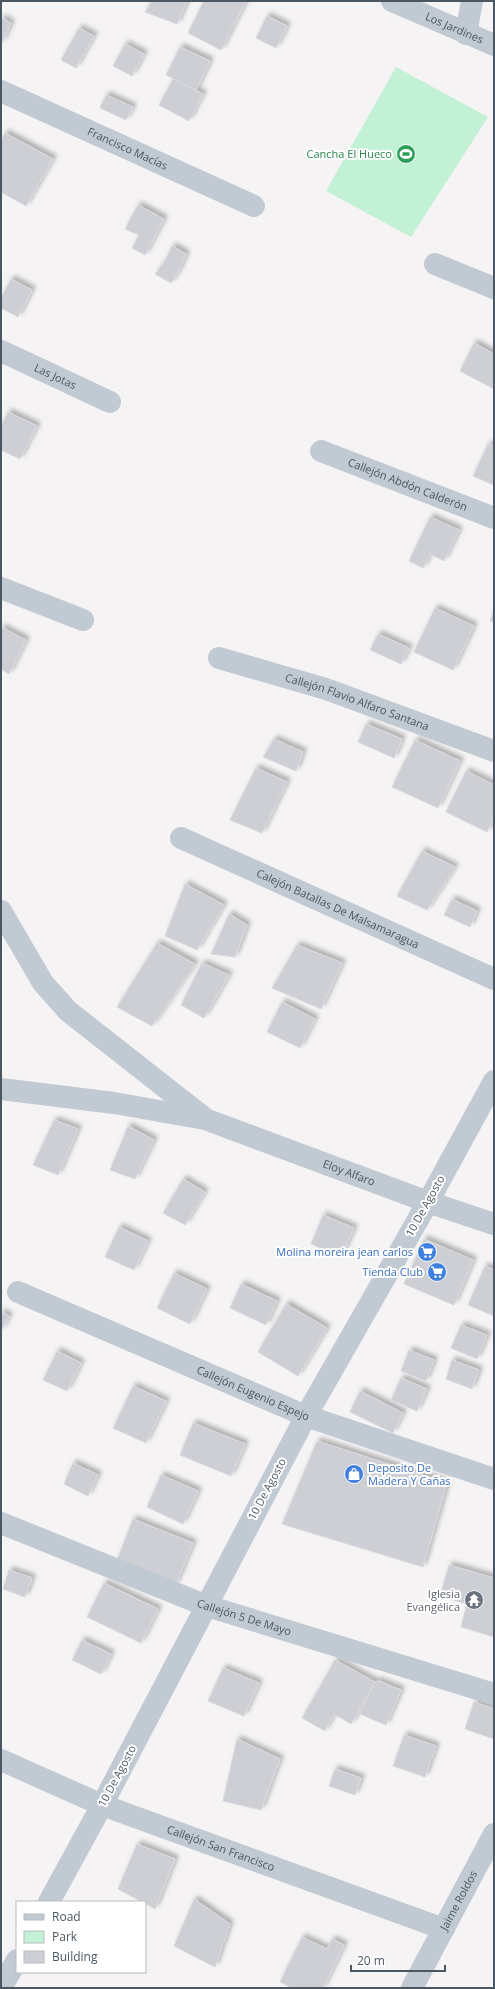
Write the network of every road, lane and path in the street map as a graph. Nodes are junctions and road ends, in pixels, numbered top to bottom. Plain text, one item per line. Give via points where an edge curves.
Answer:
1 (392, 1) edge
2 (472, 1) edge
3 (466, 34) junction
4 (494, 45) edge
5 (1, 91) edge
6 (254, 206) dead end
7 (435, 264) dead end
8 (494, 288) edge
9 (1, 351) edge
10 (110, 402) dead end
11 (321, 451) dead end
12 (494, 518) edge
13 (1, 588) edge
14 (83, 620) dead end
15 (219, 658) dead end
16 (494, 751) edge
17 (182, 838) dead end
18 (1, 911) edge
19 (494, 979) edge
20 (494, 1081) edge
21 (1, 1089) edge
22 (205, 1119) junction
23 (428, 1202) junction
24 (494, 1224) edge
25 (18, 1292) dead end
26 (306, 1416) junction
27 (494, 1479) edge
28 (1, 1523) edge
29 (207, 1606) junction
30 (494, 1694) edge
31 (1, 1760) edge
32 (102, 1805) junction
33 (494, 1834) edge
34 (50, 1901) edge
35 (444, 1929) junction
36 (16, 1962) edge
37 (1, 1988) edge
38 (412, 1988) edge

1 - 3 street, Los Jardines
2 - 3 street
3 - 4 street, Los Jardines
5 - 6 street, Francisco Macías
7 - 8 street
9 - 10 street, Las Jotas
11 - 12 street, Callejón Abdón Calderón
13 - 14 street
15 - 16 street, Callejón Flavio Alfaro Santana via 326,689
17 - 19 street, Calejón Batallas De Malsamaragua
18 - 22 street via 43,983 68,1011
20 - 23 street, 10 De Agosto
21 - 22 street via 114,1103
22 - 23 street, Eloy Alfaro
23 - 24 street, Eloy Alfaro
23 - 26 street, 10 De Agosto
25 - 26 street, Callejón Eugenio Espejo
26 - 27 street, Callejón Eugenio Espejo
26 - 29 street, 10 De Agosto
28 - 29 street, Callejón 5 De Mayo
29 - 30 street, Callejón 5 De Mayo
29 - 32 street, 10 De Agosto
31 - 32 street, Callejón San Francisco
32 - 34 street, 10 De Agosto
32 - 35 street, Callejón San Francisco
33 - 35 street, Jaime Roldos
35 - 38 street, Jaime Roldos
36 - 37 street

